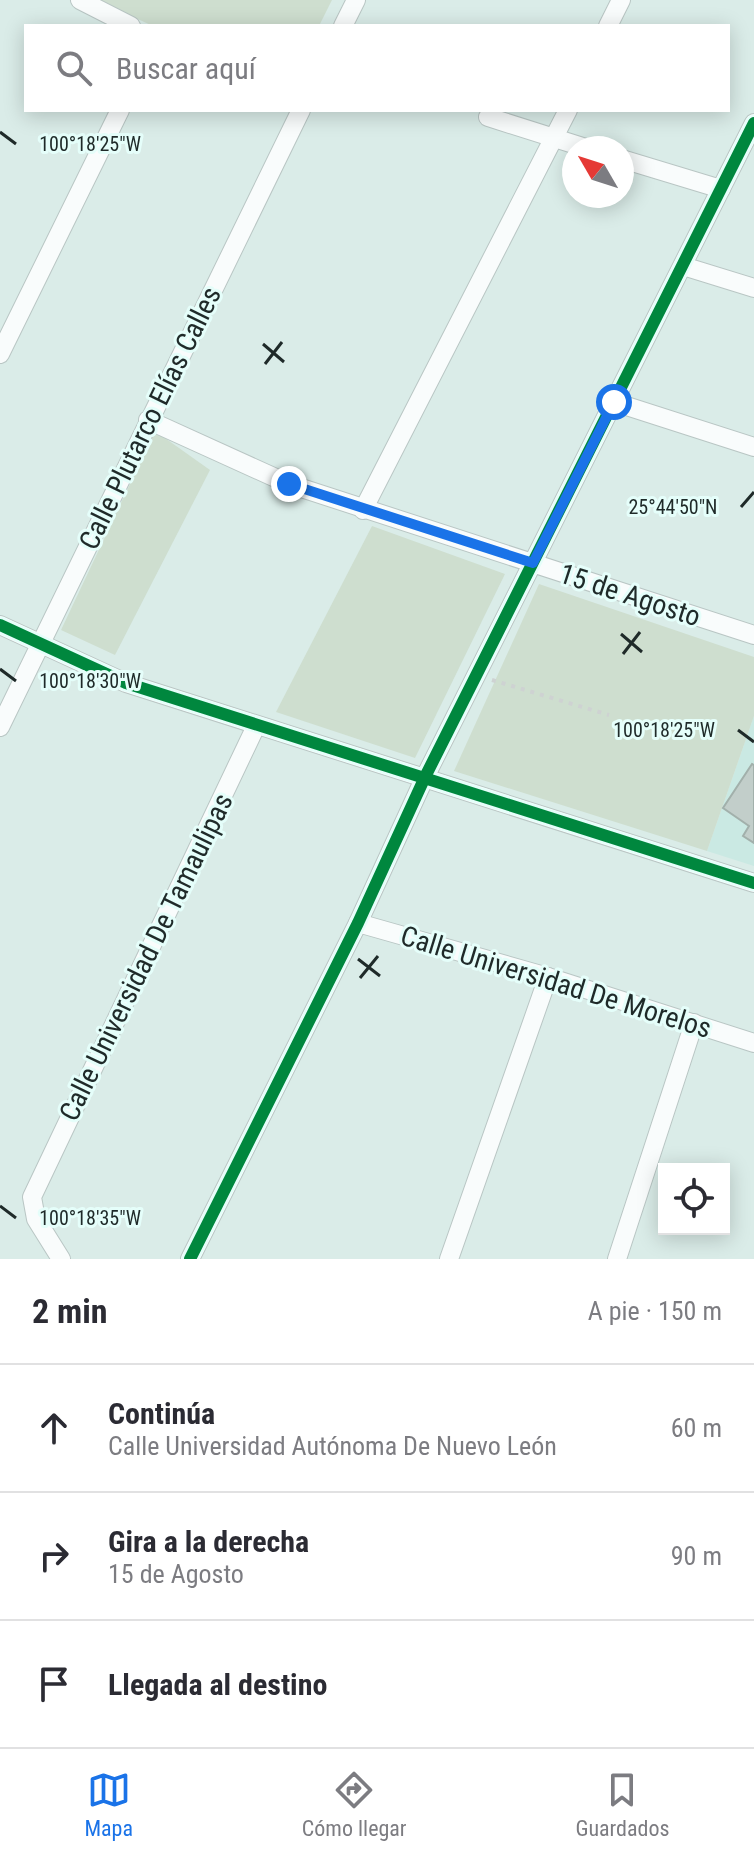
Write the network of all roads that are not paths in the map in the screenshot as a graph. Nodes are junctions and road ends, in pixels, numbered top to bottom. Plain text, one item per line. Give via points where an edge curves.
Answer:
1 (80, 0) edge
2 (356, 0) edge
3 (621, 0) edge
4 (127, 24) edge
5 (344, 24) edge
6 (609, 24) edge
7 (119, 112) edge
8 (300, 112) edge
9 (567, 112) edge
10 (488, 117) dead end
11 (754, 123) edge
12 (554, 139) junction
13 (562, 141) edge
14 (634, 163) edge
15 (721, 189) junction
16 (683, 266) junction
17 (754, 288) edge
18 (0, 354) edge
19 (614, 402) junction
20 (148, 420) junction
21 (754, 447) edge
22 (363, 510) junction
23 (533, 563) junction
24 (0, 625) edge
25 (754, 635) edge
26 (40, 646) junction
27 (256, 726) junction
28 (0, 727) edge
29 (425, 777) junction
30 (754, 883) edge
31 (358, 923) junction
32 (548, 977) junction
33 (694, 1023) junction
34 (754, 1043) edge
35 (61, 1259) edge
36 (190, 1259) edge
37 (449, 1259) edge
38 (617, 1259) edge

1 - 4 street
2 - 5 street
3 - 6 street
7 - 18 street
8 - 20 street, Calle Plutarco Elías Calles
9 - 12 street
10 - 12 street
11 - 15 street
12 - 13 street
12 - 22 street
14 - 15 street
15 - 16 street
16 - 17 street
16 - 19 street
19 - 21 street
19 - 23 street
20 - 22 street, 15 de Agosto via 289,484
20 - 26 street, Calle Plutarco Elías Calles
22 - 23 street, 15 de Agosto
23 - 25 street, 15 de Agosto
23 - 29 street
24 - 26 street
26 - 27 street via 126,683
26 - 28 street, Calle Plutarco Elías Calles
27 - 29 street
27 - 35 street, Calle Universidad De Tamaulipas via 32,1197 36,1219
29 - 30 street
29 - 31 street
31 - 32 street, Calle Universidad De Morelos
31 - 36 street
32 - 33 street, Calle Universidad De Morelos
32 - 37 street
33 - 34 street, Calle Universidad De Morelos
33 - 38 street

